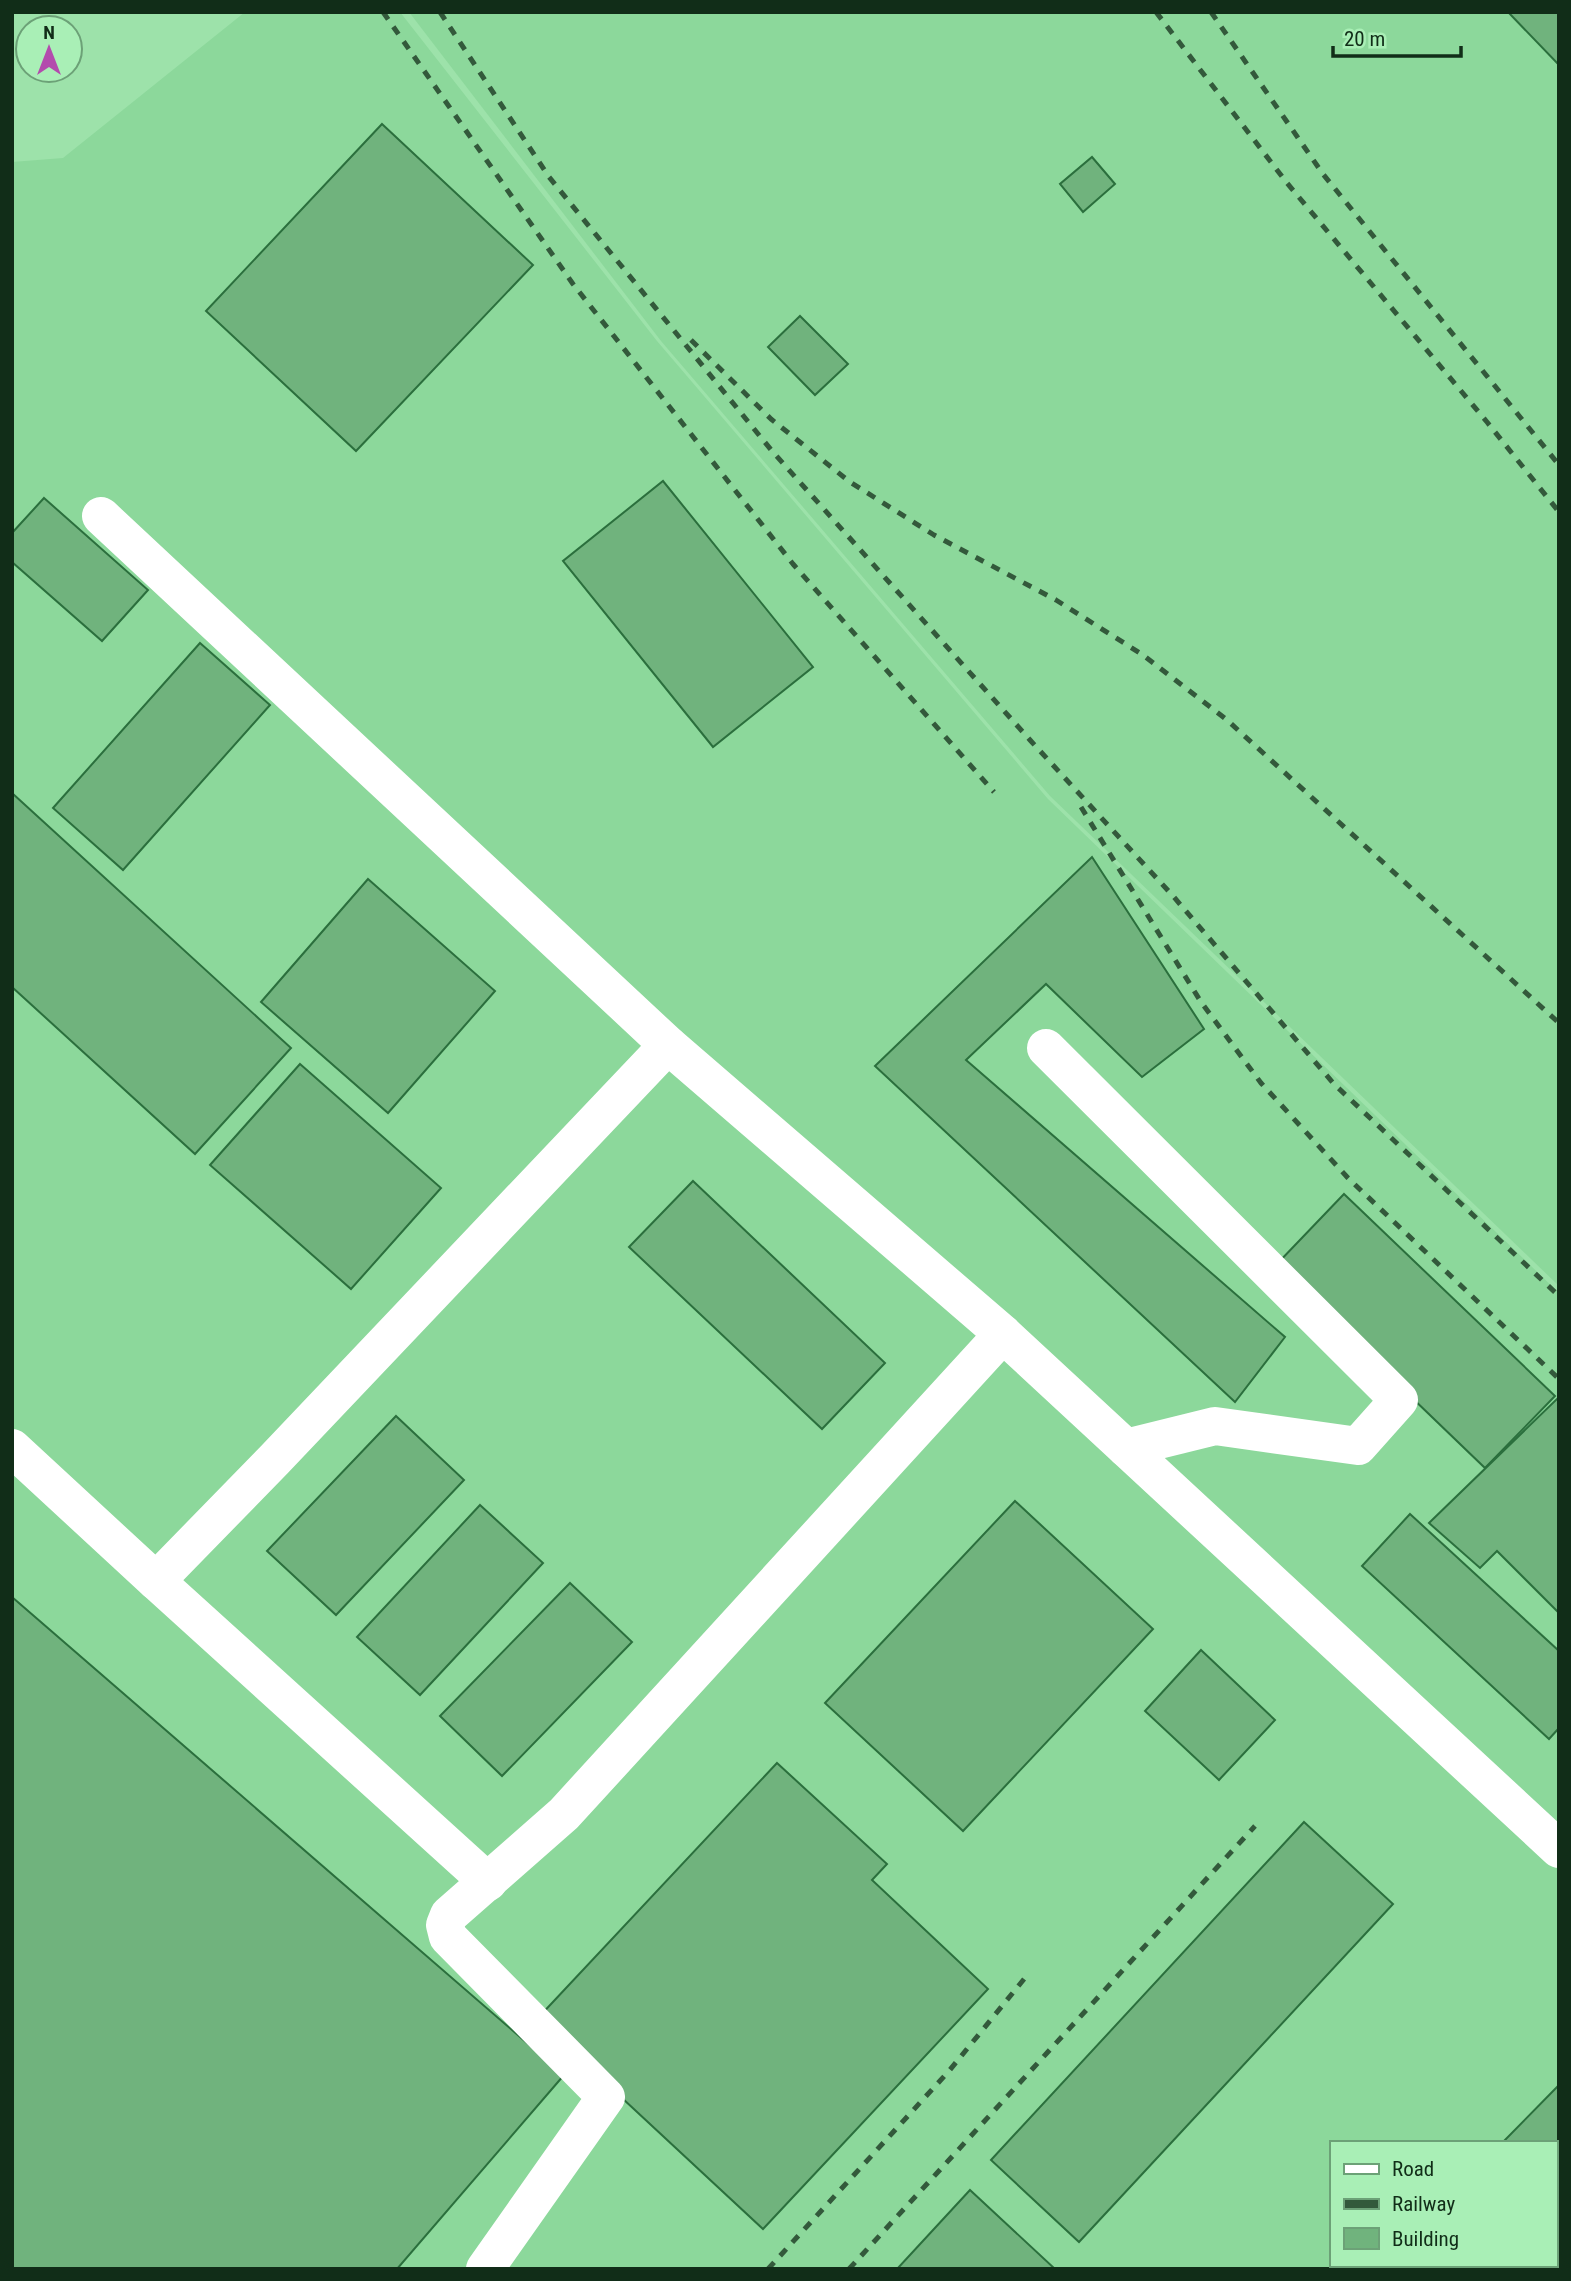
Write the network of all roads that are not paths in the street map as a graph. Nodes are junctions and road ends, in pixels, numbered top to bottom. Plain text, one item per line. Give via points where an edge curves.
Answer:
1 (101, 516) dead end
2 (668, 1045) junction
3 (1046, 1048) dead end
4 (1003, 1334) junction
5 (12, 1448) edge
6 (1126, 1448) junction
7 (156, 1581) junction
8 (1559, 1849) edge
9 (488, 1882) junction
10 (485, 2269) edge

1 - 2 street
2 - 4 street
2 - 7 street
3 - 6 street via 1399,1400 1358,1446 1215,1426
4 - 6 street
4 - 9 street via 564,1814
5 - 7 street
6 - 8 street
7 - 9 street
9 - 10 street via 449,1915 445,1925 448,1937 606,2097

